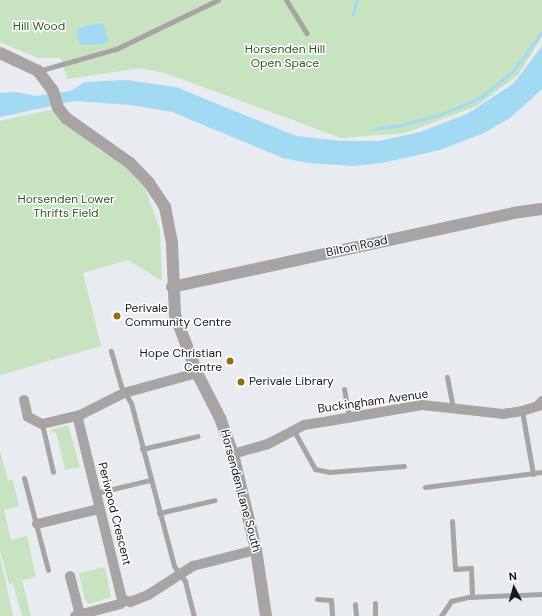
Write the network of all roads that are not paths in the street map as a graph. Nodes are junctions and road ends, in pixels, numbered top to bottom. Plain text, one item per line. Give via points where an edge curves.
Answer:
1 (218, 0) edge
2 (286, 0) edge
3 (307, 33) dead end
4 (0, 53) edge
5 (38, 71) junction
6 (542, 209) edge
7 (172, 287) junction
8 (111, 351) dead end
9 (197, 373) junction
10 (447, 377) dead end
11 (344, 389) dead end
12 (124, 393) junction
13 (24, 400) dead end
14 (542, 401) edge
15 (453, 408) junction
16 (522, 412) junction
17 (80, 415) junction
18 (349, 417) junction
19 (42, 424) junction
20 (294, 431) junction
21 (198, 436) dead end
22 (142, 449) junction
23 (233, 454) junction
24 (404, 466) dead end
25 (53, 472) dead end
26 (542, 472) edge
27 (533, 474) junction
28 (24, 478) dead end
29 (150, 480) junction
30 (425, 487) dead end
31 (96, 494) junction
32 (215, 500) dead end
33 (99, 509) junction
34 (159, 513) junction
35 (452, 521) dead end
36 (37, 524) junction
37 (256, 550) junction
38 (48, 570) dead end
39 (180, 573) junction
40 (70, 576) dead end
41 (542, 594) edge
42 (472, 597) junction
43 (318, 599) dead end
44 (124, 601) junction
45 (375, 603) dead end
46 (355, 604) dead end
47 (78, 615) edge
48 (194, 616) edge
49 (266, 616) edge
50 (332, 616) edge
51 (356, 616) edge
52 (375, 616) edge
53 (441, 616) edge

1 - 5 lane via 116,49
2 - 3 lane
4 - 5 street
5 - 7 street, Horsenden Lane South via 53,91 58,108 66,118 125,158 158,195 165,207 171,232
6 - 7 street, Bilton Road via 513,213
7 - 9 street, Horsenden Lane South via 175,315
8 - 12 lane
9 - 12 street
9 - 23 street, Horsenden Lane South via 220,418
10 - 15 lane
11 - 18 lane
12 - 17 street
12 - 22 lane via 131,403
13 - 19 street via 28,417
14 - 16 street, Buckingham Avenue via 538,406
15 - 16 street, Buckingham Avenue via 479,413
15 - 18 street, Buckingham Avenue via 422,405
16 - 27 lane
17 - 19 street
17 - 31 street, Periwood Crescent via 78,419
18 - 20 street, Buckingham Avenue via 304,425
19 - 25 lane
20 - 23 street, Buckingham Avenue via 268,444
20 - 24 lane via 315,469 329,472
21 - 22 lane
22 - 29 lane
23 - 37 street, Horsenden Lane South
26 - 27 lane
27 - 30 lane
28 - 36 lane
29 - 31 lane
29 - 34 lane
31 - 33 street, Periwood Crescent
32 - 34 lane
33 - 36 street
33 - 44 street, Periwood Crescent
34 - 39 lane via 174,566
35 - 42 lane via 455,569 471,568
36 - 38 lane
37 - 39 street via 193,566
37 - 49 street, Horsenden Lane South
39 - 44 street via 148,595 130,602
39 - 48 lane via 185,581
40 - 47 street
41 - 42 lane
42 - 53 lane via 451,601
43 - 50 lane via 331,600
44 - 47 street
45 - 52 lane
46 - 51 lane

